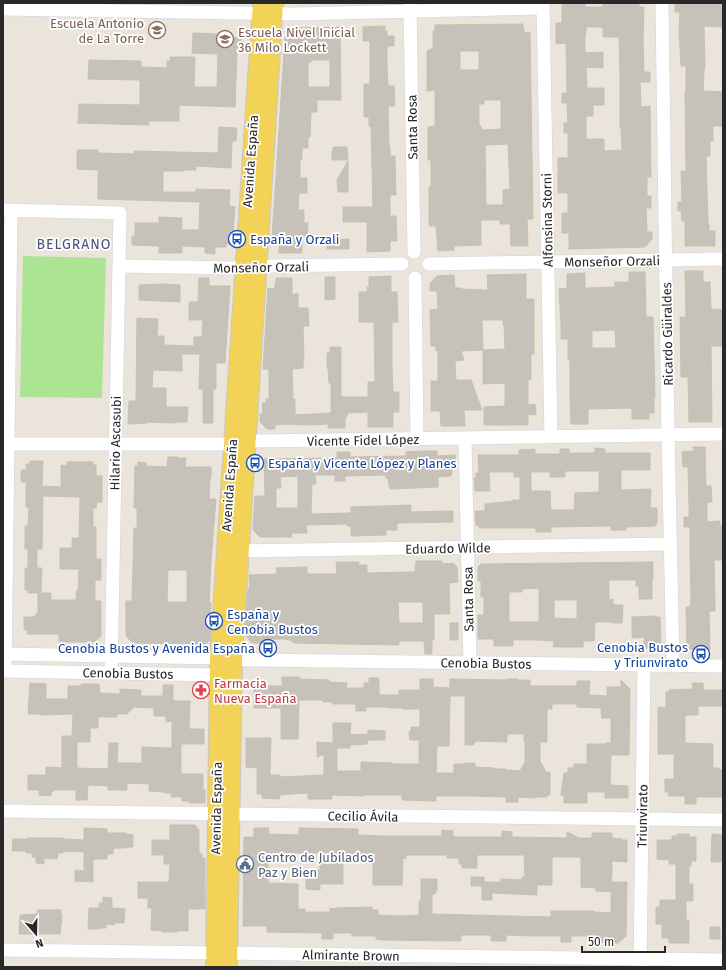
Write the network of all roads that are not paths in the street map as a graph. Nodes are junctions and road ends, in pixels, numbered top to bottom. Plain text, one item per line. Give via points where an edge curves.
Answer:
1 (662, 3) edge
2 (543, 5) edge
3 (29, 6) edge
4 (156, 7) edge
5 (410, 7) edge
6 (268, 8) edge
7 (3, 9) edge
8 (7, 210) edge
9 (414, 252) junction
10 (723, 259) edge
11 (666, 260) junction
12 (548, 262) junction
13 (402, 264) junction
14 (428, 264) junction
15 (119, 266) junction
16 (250, 267) junction
17 (415, 278) junction
18 (723, 434) edge
19 (668, 435) junction
20 (551, 437) junction
21 (465, 438) junction
22 (417, 439) junction
23 (239, 443) junction
24 (5, 444) edge
25 (115, 444) junction
26 (670, 544) junction
27 (467, 547) junction
28 (232, 551) junction
29 (4, 654) edge
30 (111, 656) junction
31 (228, 662) junction
32 (470, 663) junction
33 (644, 665) junction
34 (673, 666) junction
35 (723, 666) edge
36 (4, 671) edge
37 (111, 673) junction
38 (218, 675) junction
39 (3, 811) edge
40 (224, 814) junction
41 (642, 819) junction
42 (723, 820) edge
43 (3, 950) edge
44 (222, 960) edge
45 (723, 960) edge
46 (435, 962) edge
47 (640, 963) edge

1 - 11 street, Ricardo Güiraldes
2 - 5 street
2 - 12 street, Alfonsina Storni
3 - 4 street
3 - 7 street
4 - 6 street
5 - 6 street via 294,14
5 - 9 street, Santa Rosa
6 - 16 main road, Avenida España
8 - 15 street, Hilario Ascasubi via 120,213
8 - 24 street
9 - 13 street via 408,254
9 - 14 street via 425,256
10 - 11 street, Monseñor Orzali
11 - 12 street, Monseñor Orzali
11 - 19 street, Ricardo Güiraldes
12 - 14 street, Monseñor Orzali
12 - 20 street, Alfonsina Storni
13 - 16 street, Monseñor Orzali
13 - 17 street via 405,273
14 - 17 street via 424,275
15 - 16 street, Monseñor Orzali
15 - 25 street, Hilario Ascasubi
16 - 23 main road, Avenida España
17 - 22 street
18 - 19 street, Vicente Fidel López
19 - 20 street, Vicente Fidel López
19 - 26 street, Ricardo Güiraldes
20 - 21 street, Vicente Fidel López
21 - 22 street, Vicente Fidel López
21 - 27 street, Santa Rosa
22 - 23 street, Vicente Fidel López
23 - 25 street, Vicente Fidel López
23 - 28 main road, Avenida España
24 - 25 street, Vicente Fidel López
24 - 29 street
25 - 30 street, Hilario Ascasubi
26 - 27 street, Eduardo Wilde
26 - 34 street, Ricardo Güiraldes
27 - 28 street, Eduardo Wilde
27 - 32 street, Santa Rosa
28 - 31 main road, Avenida España
29 - 30 street, Cenobia Bustos
29 - 36 street
30 - 31 street, Cenobia Bustos
30 - 37 street, Hilario Ascasubi
31 - 32 street, Cenobia Bustos via 250,660
31 - 38 main road, Avenida España
31 - 40 main road, Avenida España
32 - 33 street, Cenobia Bustos
33 - 34 street, Cenobia Bustos
33 - 41 street, Triunvirato
34 - 35 street, Cenobia Bustos
36 - 37 street, Cenobia Bustos
37 - 38 street, Cenobia Bustos
38 - 40 main road, Avenida España
39 - 40 street, Cecilio Ávila
40 - 41 street, Cecilio Ávila
40 - 44 main road, Avenida España
41 - 42 street, Cecilio Ávila
41 - 47 street, Triunvirato
43 - 44 street, Almirante Brown
44 - 46 street, Almirante Brown
45 - 47 street, Almirante Brown
46 - 47 street, Almirante Brown

